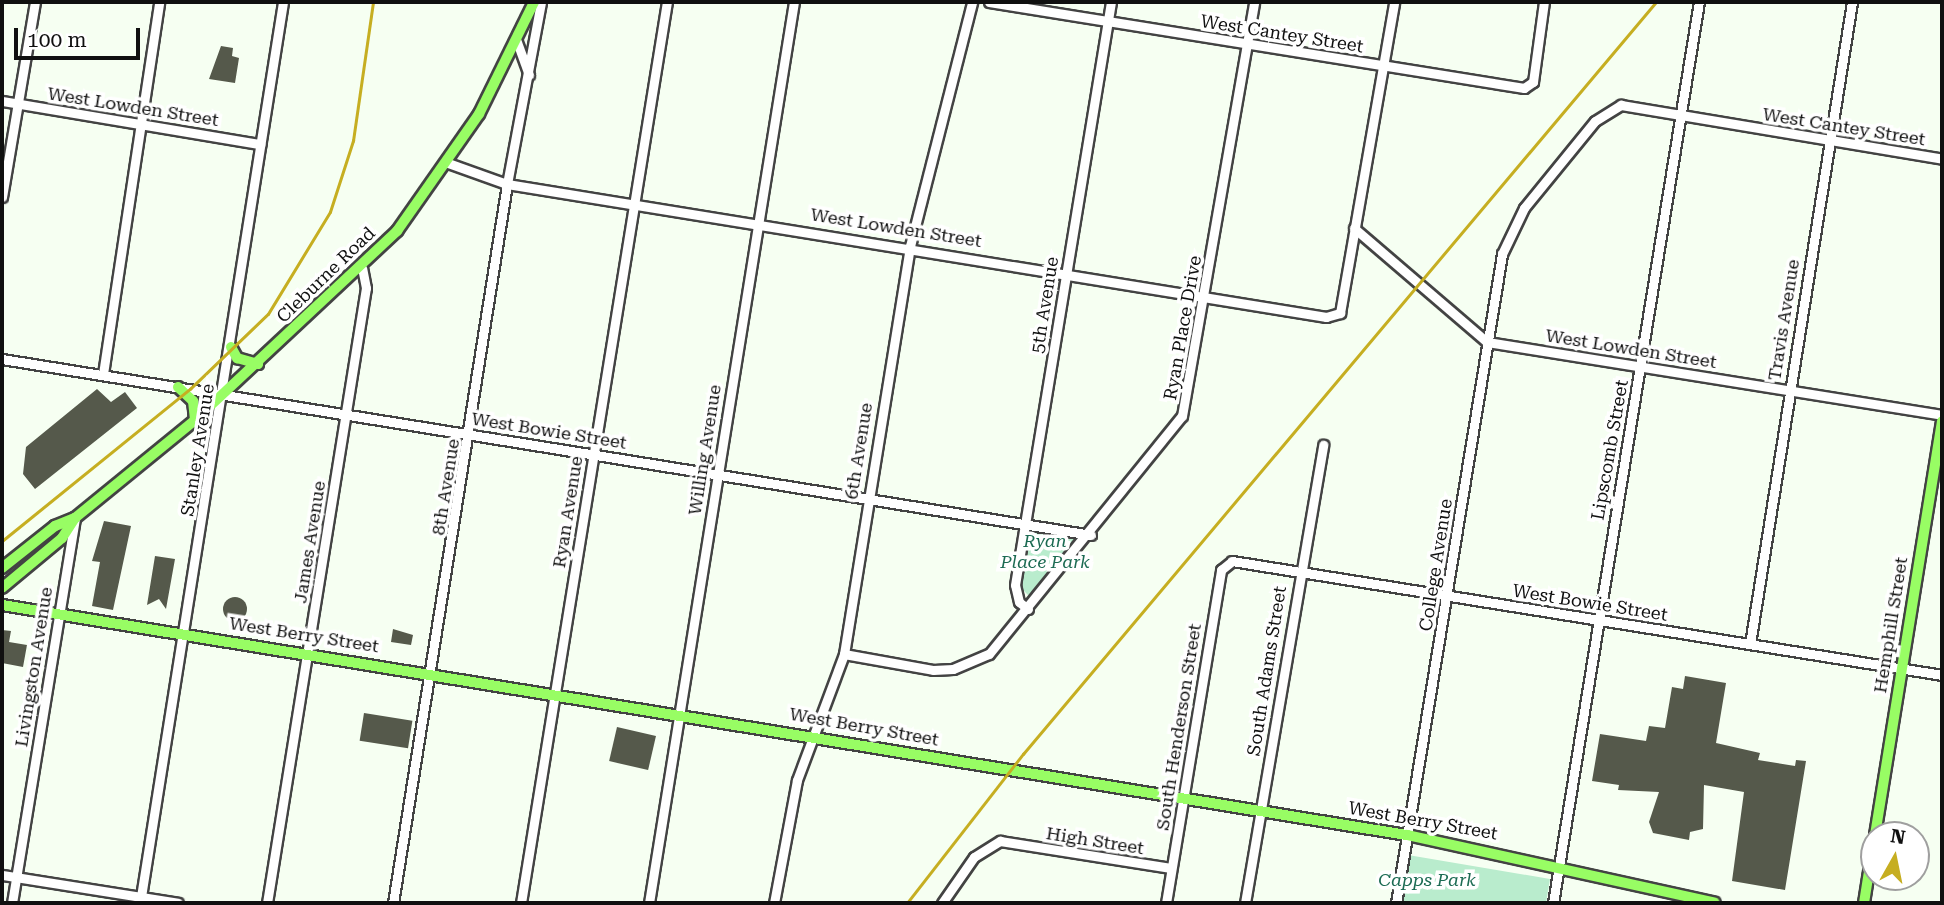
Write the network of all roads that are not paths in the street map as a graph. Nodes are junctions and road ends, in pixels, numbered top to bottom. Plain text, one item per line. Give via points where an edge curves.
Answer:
1 (35, 2) edge
2 (159, 2) edge
3 (283, 2) edge
4 (534, 2) edge
5 (541, 2) edge
6 (667, 2) edge
7 (794, 2) edge
8 (972, 2) edge
9 (989, 2) edge
10 (1111, 2) edge
11 (1254, 2) edge
12 (1394, 2) edge
13 (1544, 2) edge
14 (1699, 2) edge
15 (1852, 2) edge
16 (1107, 21) junction
17 (517, 42) junction
18 (1247, 44) junction
19 (1382, 66) junction
20 (530, 77) junction
21 (2, 101) edge
22 (17, 104) junction
23 (1679, 116) junction
24 (140, 125) junction
25 (1830, 141) junction
26 (260, 145) junction
27 (1942, 159) edge
28 (449, 163) junction
29 (507, 184) junction
30 (2, 197) edge
31 (634, 204) junction
32 (758, 223) junction
33 (1354, 228) junction
34 (1511, 233) joint
35 (910, 246) junction
36 (362, 268) junction
37 (1066, 271) junction
38 (1206, 294) junction
39 (1487, 342) junction
40 (231, 346) junction
41 (2, 359) edge
42 (258, 364) junction
43 (1640, 366) junction
44 (103, 374) junction
45 (178, 387) junction
46 (1788, 391) junction
47 (225, 393) junction
48 (347, 413) junction
49 (1942, 415) edge
50 (195, 420) junction
51 (1942, 421) edge
52 (471, 434) junction
53 (1322, 445) dead end
54 (594, 455) junction
55 (717, 474) junction
56 (867, 497) junction
57 (75, 518) junction
58 (1025, 523) junction
59 (1091, 535) junction
60 (1232, 561) joint
61 (2, 568) edge
62 (1299, 572) junction
63 (2, 588) edge
64 (1447, 596) junction
65 (2, 605) edge
66 (1028, 608) junction
67 (58, 614) junction
68 (1597, 620) junction
69 (183, 634) junction
70 (1750, 644) junction
71 (308, 654) junction
72 (844, 654) junction
73 (1902, 668) junction
74 (431, 674) junction
75 (1942, 675) edge
76 (554, 693) junction
77 (678, 713) junction
78 (810, 735) junction
79 (1182, 797) junction
80 (1259, 810) junction
81 (1877, 821) edge
82 (1408, 835) junction
83 (1559, 864) junction
84 (1171, 868) junction
85 (2, 875) edge
86 (16, 877) junction
87 (140, 900) edge
88 (12, 903) edge
89 (178, 903) edge
90 (267, 903) edge
91 (393, 903) edge
92 (521, 903) edge
93 (649, 903) edge
94 (775, 903) edge
95 (942, 903) edge
96 (1166, 903) edge
97 (1245, 903) edge
98 (1396, 903) edge
99 (1553, 903) edge
100 (1710, 903) edge

1 - 22 street
2 - 24 street
3 - 26 street, Stanley Avenue
4 - 17 main road, Cleburne Road
5 - 20 street, 8th Avenue
6 - 31 street, Ryan Avenue
7 - 32 street, Willing Avenue
8 - 35 street, 6th Avenue
9 - 16 street, West Cantey Street
10 - 16 street, 5th Avenue
11 - 18 street, Ryan Place Drive
12 - 19 street
13 - 19 street, West Cantey Street via 1530,87
14 - 23 street, Lipscomb Street
15 - 25 street, Travis Avenue
16 - 18 street, West Cantey Street
16 - 37 street, 5th Avenue
17 - 20 street
17 - 28 main road, Cleburne Road
18 - 19 street, West Cantey Street
18 - 38 street, Ryan Place Drive
19 - 33 street
20 - 29 street, 8th Avenue
21 - 22 street, West Lowden Street
22 - 24 street, West Lowden Street
22 - 30 street
23 - 25 street, West Cantey Street
23 - 34 street, West Cantey Street via 1621,105 1606,110 1524,208
23 - 43 street, Lipscomb Street
24 - 26 street, West Lowden Street
24 - 44 street
25 - 27 street, West Cantey Street
25 - 46 street, Travis Avenue
26 - 40 street, Stanley Avenue
28 - 29 street, West Lowden Street
28 - 36 main road, Cleburne Road
29 - 31 street, West Lowden Street
29 - 52 street, 8th Avenue
31 - 32 street, West Lowden Street
31 - 54 street, Ryan Avenue
32 - 35 street, West Lowden Street
32 - 55 street, Willing Avenue
33 - 38 street, West Lowden Street via 1340,313 1326,317
33 - 39 street
34 - 39 street, College Avenue
35 - 37 street, West Lowden Street
35 - 56 street, 6th Avenue
36 - 42 main road, Cleburne Road
36 - 48 street, James Avenue via 366,288
37 - 38 street, West Lowden Street
37 - 58 street, 5th Avenue
38 - 59 street, Ryan Place Drive via 1182,416
39 - 43 street, West Lowden Street
39 - 64 street, College Avenue
40 - 42 main road via 237,358
40 - 47 street, Stanley Avenue
41 - 44 street, West Bowie Street
42 - 47 main road, Cleburne Road
43 - 46 street, West Lowden Street
43 - 68 street, Lipscomb Street
44 - 45 street, West Bowie Street
45 - 47 street, West Bowie Street
45 - 50 main road via 193,401
46 - 49 street, West Lowden Street
46 - 70 street, Travis Avenue
47 - 48 street, West Bowie Street
47 - 50 main road, Cleburne Road
47 - 69 street, Stanley Avenue
48 - 52 street, West Bowie Street
48 - 71 street, James Avenue
50 - 57 main road, Cleburne Road
51 - 73 main road, Hemphill Street
52 - 54 street, West Bowie Street
52 - 74 street, 8th Avenue
53 - 62 street, South Adams Street
54 - 55 street, West Bowie Street
54 - 76 street, Ryan Avenue
55 - 56 street, West Bowie Street
55 - 77 street, Willing Avenue
56 - 58 street, West Bowie Street
56 - 72 street, 6th Avenue
57 - 61 main road, Cleburne Road via 55,527
57 - 63 main road, Cleburne Road via 62,538
57 - 67 street, Livingston Avenue
58 - 59 street, West Bowie Street
58 - 66 street, 5th Avenue via 1015,585 1019,602
59 - 66 street, Ryan Place Drive
60 - 62 street, West Bowie Street
60 - 79 street, South Henderson Street via 1221,570
62 - 64 street, West Bowie Street
62 - 80 street, South Adams Street
64 - 68 street, West Bowie Street
64 - 82 street, College Avenue
65 - 67 main road, West Berry Street
66 - 72 street, Ryan Place Drive via 989,654 953,668 912,668
67 - 69 main road, West Berry Street
67 - 86 street, Livingston Avenue
68 - 70 street, West Bowie Street
68 - 83 street, Lipscomb Street
69 - 71 main road, West Berry Street
69 - 87 street, Stanley Avenue
70 - 73 street, West Bowie Street
71 - 74 main road, West Berry Street
71 - 90 street, James Avenue
72 - 78 street, 6th Avenue
73 - 75 street, West Bowie Street
73 - 81 main road, Hemphill Street
74 - 76 main road, West Berry Street
74 - 91 street, 8th Avenue
76 - 77 main road, West Berry Street
76 - 92 street, Ryan Avenue
77 - 78 main road, West Berry Street
77 - 93 street, Willing Avenue
78 - 79 main road, West Berry Street
78 - 94 street, 6th Avenue
79 - 80 main road, West Berry Street
79 - 84 street, South Henderson Street
80 - 82 main road, West Berry Street
80 - 97 street, South Adams Street
82 - 83 main road, West Berry Street
82 - 98 street, College Avenue
83 - 99 street, Lipscomb Street
83 - 100 main road, West Berry Street
84 - 95 street, High Street via 1014,844 987,846
84 - 96 street, South Henderson Street
85 - 86 street
86 - 87 street
86 - 88 street, Livingston Avenue
87 - 89 street

